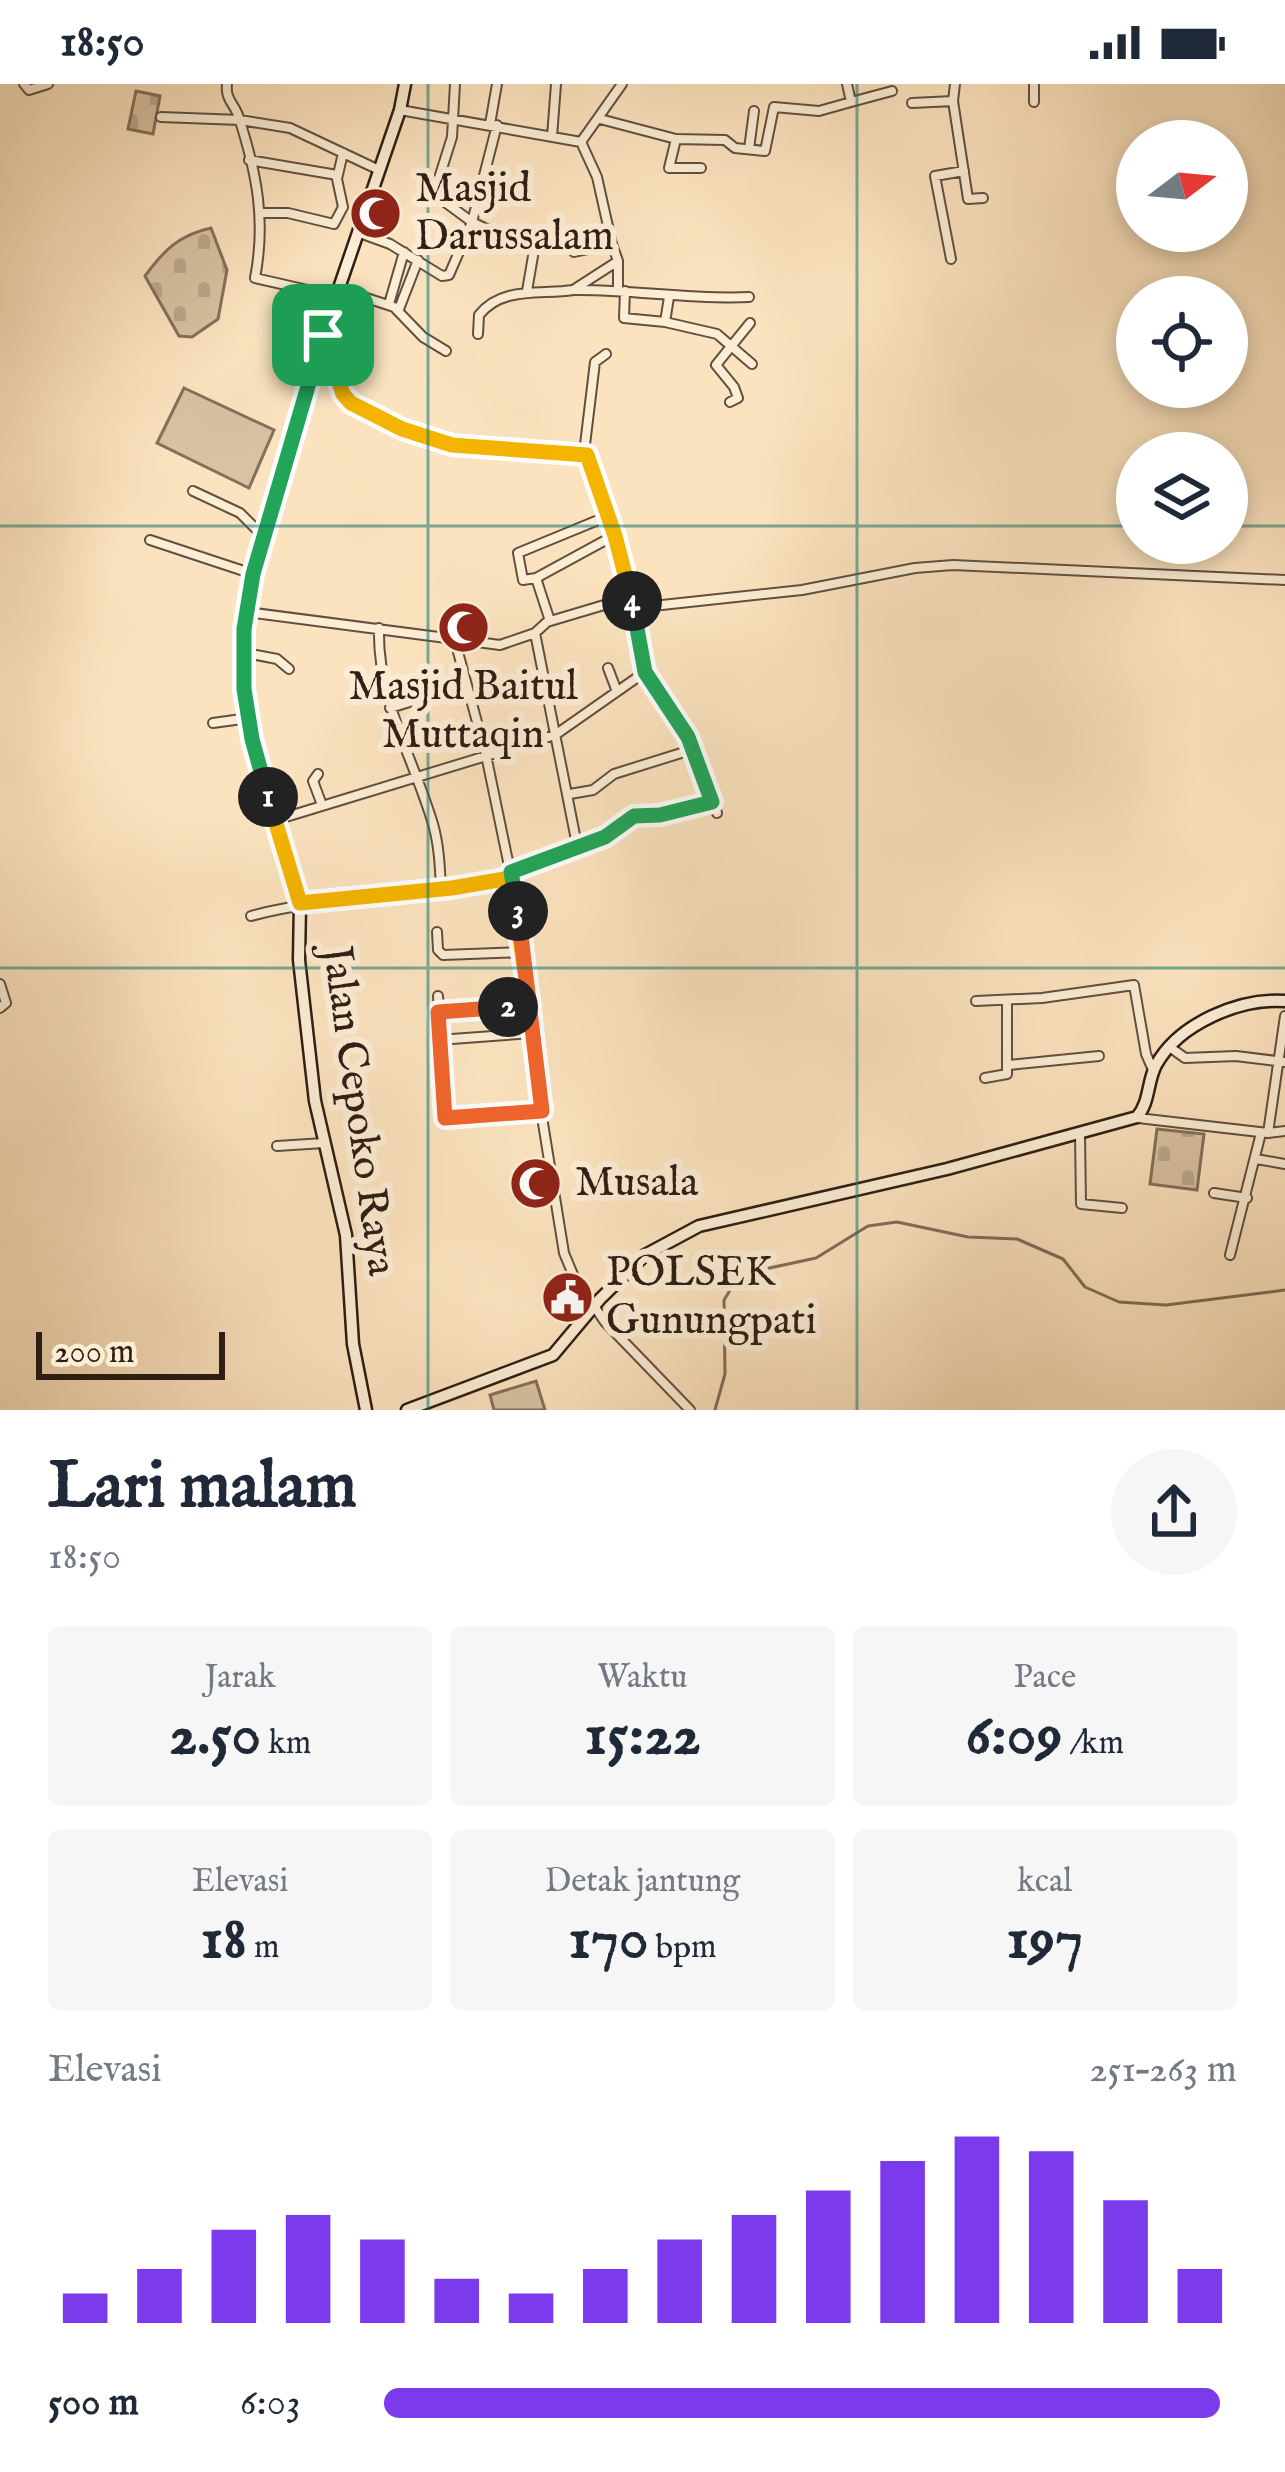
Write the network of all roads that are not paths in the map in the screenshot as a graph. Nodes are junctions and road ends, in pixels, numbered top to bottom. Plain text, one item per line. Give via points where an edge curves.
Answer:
1 (23, 84) edge
2 (48, 84) edge
3 (226, 84) edge
4 (405, 84) edge
5 (455, 84) edge
6 (497, 84) edge
7 (556, 84) edge
8 (622, 84) edge
9 (848, 84) edge
10 (955, 84) edge
11 (1034, 84) edge
12 (892, 91) dead end
13 (953, 100) junction
14 (1034, 102) dead end
15 (851, 103) junction
16 (912, 104) dead end
17 (400, 110) junction
18 (754, 111) dead end
19 (161, 117) dead end
20 (454, 118) junction
21 (240, 119) junction
22 (600, 119) junction
23 (493, 124) junction
24 (552, 137) junction
25 (676, 140) junction
26 (581, 142) junction
27 (748, 149) junction
28 (343, 153) junction
29 (249, 160) junction
30 (701, 168) dead end
31 (377, 169) junction
32 (964, 171) junction
33 (338, 175) junction
34 (983, 198) dead end
35 (343, 207) junction
36 (262, 213) junction
37 (363, 213) junction
38 (472, 222) junction
39 (356, 231) junction
40 (518, 244) dead end
41 (612, 244) junction
42 (404, 252) junction
43 (574, 252) dead end
44 (533, 256) dead end
45 (418, 260) junction
46 (951, 260) dead end
47 (619, 261) junction
48 (573, 290) junction
49 (621, 290) junction
50 (527, 291) junction
51 (336, 292) junction
52 (669, 297) junction
53 (749, 297) dead end
54 (389, 304) junction
55 (399, 310) junction
56 (665, 322) junction
57 (750, 323) dead end
58 (478, 334) dead end
59 (732, 343) junction
60 (323, 351) junction
61 (446, 351) dead end
62 (606, 354) dead end
63 (752, 364) dead end
64 (730, 402) dead end
65 (584, 452) junction
66 (193, 491) dead end
67 (608, 515) junction
68 (615, 536) junction
69 (264, 537) junction
70 (150, 540) dead end
71 (253, 574) junction
72 (536, 578) junction
73 (1285, 580) edge
74 (631, 597) junction
75 (634, 608) junction
76 (247, 612) junction
77 (550, 621) junction
78 (379, 628) junction
79 (535, 633) junction
80 (455, 641) junction
81 (242, 652) junction
82 (608, 668) dead end
83 (289, 669) dead end
84 (645, 672) junction
85 (616, 689) junction
86 (413, 700) dead end
87 (390, 708) junction
88 (249, 718) junction
89 (213, 723) dead end
90 (554, 735) junction
91 (694, 749) junction
92 (486, 755) junction
93 (318, 774) dead end
94 (415, 777) junction
95 (570, 794) junction
96 (712, 802) junction
97 (322, 805) junction
98 (717, 813) dead end
99 (275, 820) junction
100 (577, 844) junction
101 (511, 875) junction
102 (441, 889) junction
103 (300, 903) junction
104 (251, 916) dead end
105 (437, 932) dead end
106 (524, 952) junction
107 (0, 983) edge
108 (438, 995) dead end
109 (1006, 1000) junction
110 (976, 1001) dead end
111 (1285, 1001) edge
112 (530, 1006) junction
113 (0, 1008) edge
114 (438, 1012) junction
115 (1285, 1016) edge
116 (533, 1034) junction
117 (438, 1040) junction
118 (1171, 1048) junction
119 (1099, 1056) dead end
120 (1281, 1061) edge
121 (1009, 1065) junction
122 (1153, 1070) junction
123 (985, 1078) dead end
124 (542, 1111) junction
125 (1137, 1118) junction
126 (1285, 1131) edge
127 (1264, 1133) junction
128 (1080, 1135) junction
129 (324, 1143) junction
130 (277, 1146) dead end
131 (1256, 1160) junction
132 (1285, 1164) edge
133 (1214, 1193) dead end
134 (1247, 1198) junction
135 (1122, 1208) dead end
136 (1230, 1256) dead end
137 (593, 1306) junction
138 (366, 1410) edge
139 (407, 1410) edge
140 (690, 1410) edge

1 - 2 street
3 - 21 street
4 - 17 main road, Jalan Cepoko Raya
5 - 20 street
6 - 23 street
7 - 24 street
8 - 22 street
9 - 15 street
10 - 13 street
11 - 14 street
12 - 15 street
13 - 16 street
13 - 32 street
15 - 27 street via 819,111 774,107 766,151
17 - 20 street
17 - 31 main road, Jalan Cepoko Raya
18 - 27 street
19 - 21 street
20 - 23 street
20 - 38 street via 434,194
21 - 28 street via 290,128
21 - 29 street
22 - 25 street
22 - 26 street
23 - 24 street
23 - 38 street
24 - 26 street
25 - 27 street
25 - 30 street via 669,168
26 - 41 street
28 - 31 street
28 - 33 street
29 - 33 street
29 - 36 street
31 - 37 main road, Jalan Cepoko Raya
32 - 34 street via 968,199
32 - 46 street via 935,176
33 - 35 street
35 - 36 street via 334,224
35 - 37 street
36 - 51 street via 255,278
37 - 39 main road, Jalan Cepoko Raya
38 - 40 street
38 - 45 street via 449,275
39 - 42 street
39 - 51 main road, Jalan Cepoko Raya
41 - 43 street
41 - 47 street
42 - 45 street
42 - 54 street
44 - 50 street
45 - 55 street
47 - 48 street
47 - 49 street
48 - 49 street
48 - 50 street
49 - 52 street
49 - 56 street via 624,318
50 - 58 street via 488,303
51 - 54 street
51 - 60 main road, Jalan Cepoko Raya
52 - 53 street
52 - 56 street
54 - 55 street
55 - 61 street
56 - 59 street
57 - 59 street
59 - 63 street
59 - 64 street via 716,365 736,392
60 - 65 street via 351,403 430,441
60 - 69 main road, Jalan Cepoko Raya
62 - 65 street via 595,362
65 - 67 street
66 - 69 street via 240,512
67 - 68 street
67 - 72 street via 518,553 523,580
68 - 72 street
68 - 74 street
69 - 71 main road, Jalan Cepoko Raya
70 - 71 street
71 - 76 main road, Jalan Cepoko Raya
72 - 77 street
73 - 75 street via 953,565
74 - 75 street
74 - 77 street
75 - 84 street
76 - 78 street
76 - 81 main road, Jalan Cepoko Raya
77 - 79 street
78 - 80 street
78 - 87 street
79 - 80 street via 500,645
79 - 90 street
80 - 92 street
81 - 83 street
81 - 88 main road, Jalan Cepoko Raya
82 - 85 street
84 - 85 street
84 - 91 street
85 - 90 street
86 - 87 street
87 - 94 street
88 - 89 street
88 - 99 main road, Jalan Cepoko Raya
90 - 92 street
90 - 95 street
91 - 95 street
91 - 96 street
92 - 94 street
92 - 101 street
93 - 97 street
94 - 97 street
94 - 102 street via 434,827
95 - 100 street
96 - 98 street
96 - 100 street via 634,816 605,837
97 - 99 street
99 - 103 main road, Jalan Cepoko Raya
100 - 101 street
101 - 102 street
101 - 106 street
102 - 103 street
103 - 104 street
103 - 129 main road, Jalan Cepoko Raya via 301,982
105 - 106 street via 443,956
106 - 112 street
107 - 113 street
108 - 114 street
109 - 110 street
109 - 121 street
109 - 122 street via 1134,985
111 - 118 main road via 1234,1004
112 - 114 street
112 - 116 street
114 - 117 street
115 - 120 street
116 - 117 street
116 - 124 street
117 - 124 street via 445,1118
118 - 120 street via 1185,1058
118 - 122 main road
119 - 121 street
120 - 127 street
121 - 123 street via 1006,1076
122 - 125 main road
124 - 137 street via 564,1253
125 - 127 street
125 - 128 main road
126 - 127 street
127 - 131 street
128 - 135 street via 1082,1204
128 - 137 main road via 699,1226 645,1255
129 - 130 street
129 - 138 main road, Jalan Cepoko Raya via 346,1235
131 - 132 street
131 - 134 street
133 - 134 street
134 - 136 street
137 - 139 main road via 554,1355
137 - 140 street

